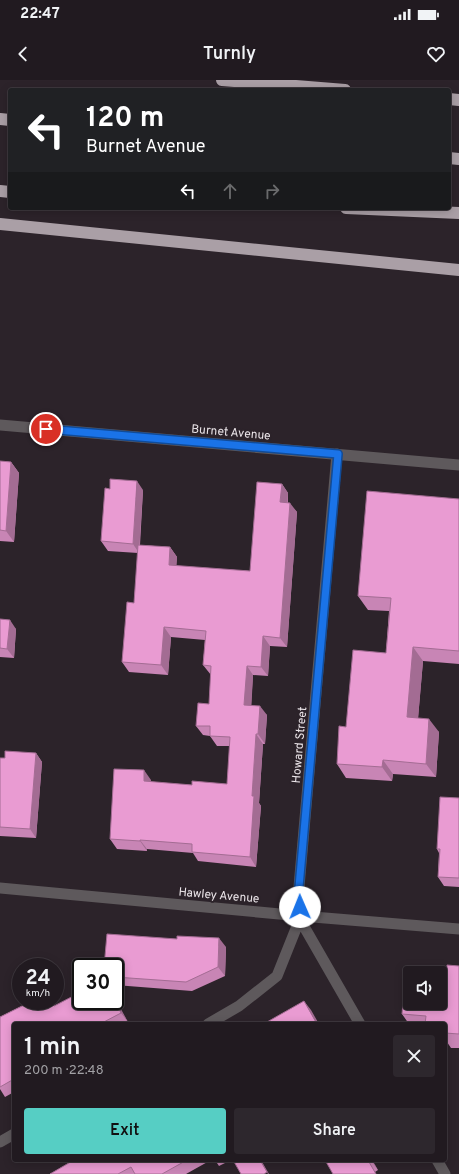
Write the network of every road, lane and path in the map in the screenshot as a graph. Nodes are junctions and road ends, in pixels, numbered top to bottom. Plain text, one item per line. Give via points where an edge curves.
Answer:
1 (222, 80) edge
2 (320, 88) edge
3 (391, 210) edge
4 (459, 213) edge
5 (0, 224) edge
6 (459, 270) edge
7 (0, 425) edge
8 (338, 454) junction
9 (459, 464) edge
10 (0, 888) edge
11 (301, 916) junction
12 (459, 929) edge
13 (211, 1022) edge
14 (359, 1022) edge
15 (12, 1135) edge
16 (0, 1142) edge
17 (438, 1162) edge
18 (445, 1174) edge

1 - 2 highway
3 - 4 highway
5 - 6 highway
7 - 8 street, Burnet Avenue
8 - 9 street, Burnet Avenue
8 - 11 street, Howard Street via 298,898
10 - 11 street, Hawley Avenue
11 - 12 street, Hawley Avenue
11 - 13 street via 277,976 239,1006
11 - 14 street, Howard Street via 302,923
15 - 16 street
17 - 18 street

